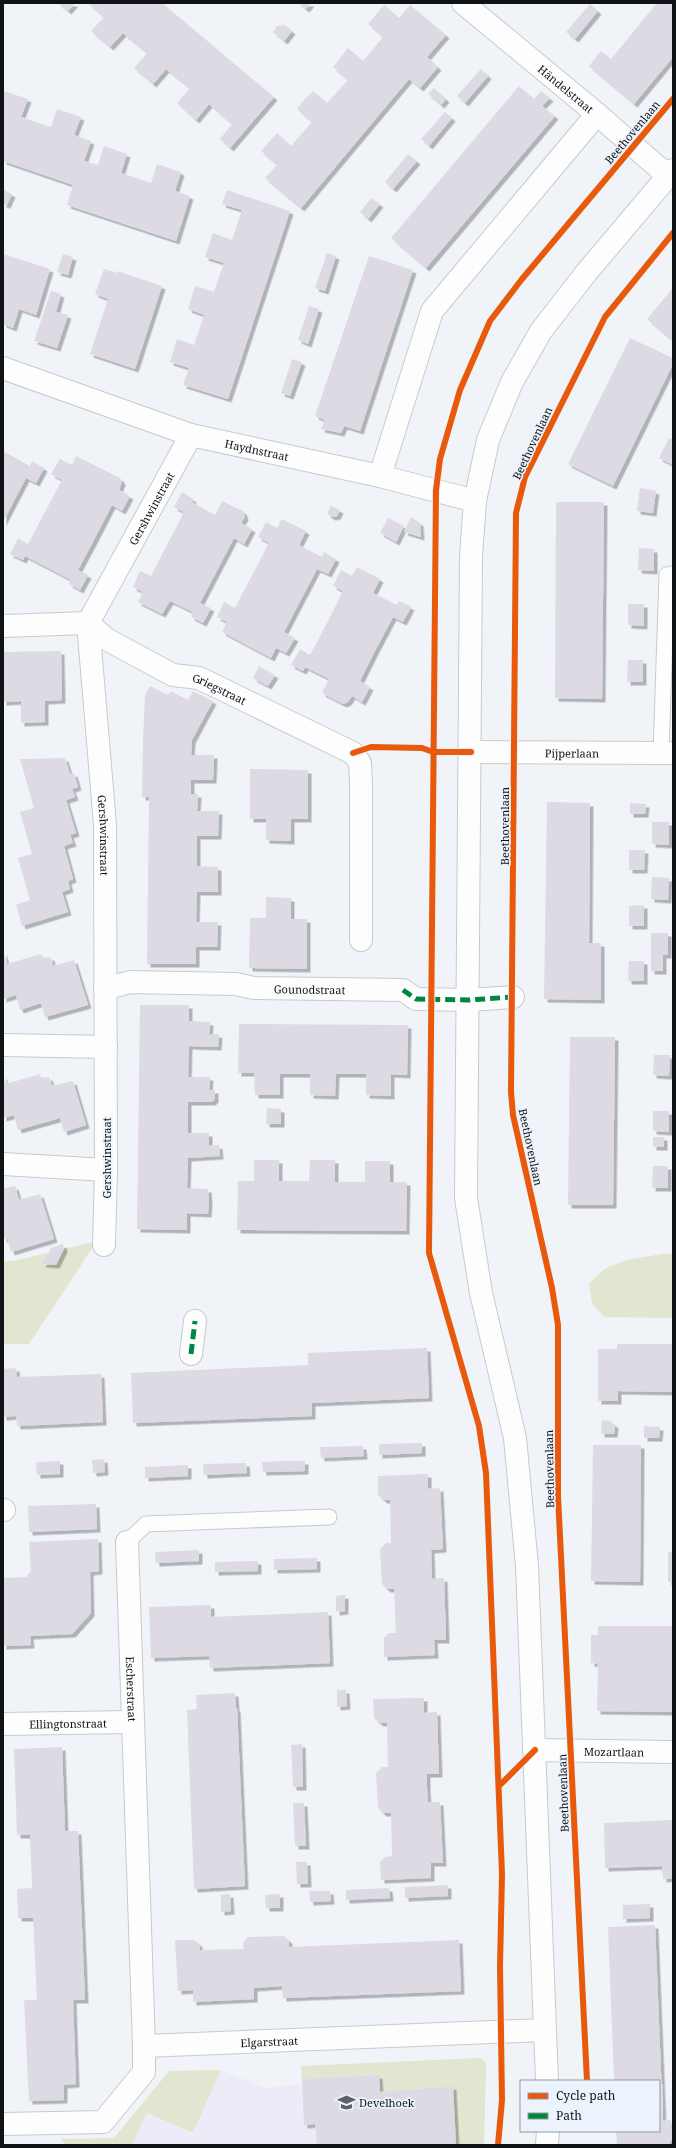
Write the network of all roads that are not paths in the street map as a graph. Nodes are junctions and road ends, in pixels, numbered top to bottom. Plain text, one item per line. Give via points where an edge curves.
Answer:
1 (463, 3) edge
2 (597, 114) junction
3 (670, 173) edge
4 (3, 368) edge
5 (191, 435) junction
6 (380, 476) junction
7 (476, 501) junction
8 (673, 574) edge
9 (88, 623) junction
10 (3, 626) edge
11 (471, 752) junction
12 (667, 753) edge
13 (361, 940) dead end
14 (105, 989) junction
15 (513, 997) dead end
16 (469, 1000) junction
17 (3, 1045) edge
18 (106, 1047) junction
19 (3, 1164) edge
20 (106, 1170) junction
21 (104, 1245) dead end
22 (195, 1321) dead end
23 (191, 1354) dead end
24 (329, 1517) dead end
25 (127, 1542) joint
26 (132, 1722) junction
27 (3, 1724) edge
28 (535, 1750) junction
29 (673, 1752) edge
30 (544, 2030) junction
31 (144, 2046) junction
32 (547, 2080) edge
33 (3, 2124) edge
34 (548, 2132) edge
35 (547, 2145) edge

1 - 2 street, Händelstraat
2 - 3 street, Händelstraat
2 - 6 street via 432,311
3 - 7 street via 541,331 512,382 488,440
4 - 5 street, Haydnstraat
5 - 6 street, Haydnstraat
5 - 9 street, Gershwinstraat
6 - 7 street, Haydnstraat
7 - 11 street via 471,556
8 - 12 lane via 667,575
9 - 10 street
9 - 13 street, Griegstraat via 106,639 173,675 199,678 353,753 360,763 361,783
9 - 14 street, Gershwinstraat via 106,825
11 - 12 street, Pijperlaan
11 - 16 street
14 - 16 street, Gounodstraat via 130,982 236,984 254,988 404,990 416,999
14 - 18 street, Gershwinstraat
15 - 16 street, Gounodstraat
16 - 28 street via 466,1198 482,1299 515,1438 527,1566
17 - 18 street
18 - 20 street, Gershwinstraat
19 - 20 street
20 - 21 street, Gershwinstraat
22 - 23 street
24 - 25 lane, Escherstraat via 146,1524
25 - 26 street, Escherstraat
26 - 27 street, Ellingtonstraat
26 - 31 street, Escherstraat
28 - 29 street, Mozartlaan
28 - 30 street
30 - 31 street, Elgarstraat
30 - 32 street
31 - 33 street via 144,2072 103,2122
34 - 35 street

